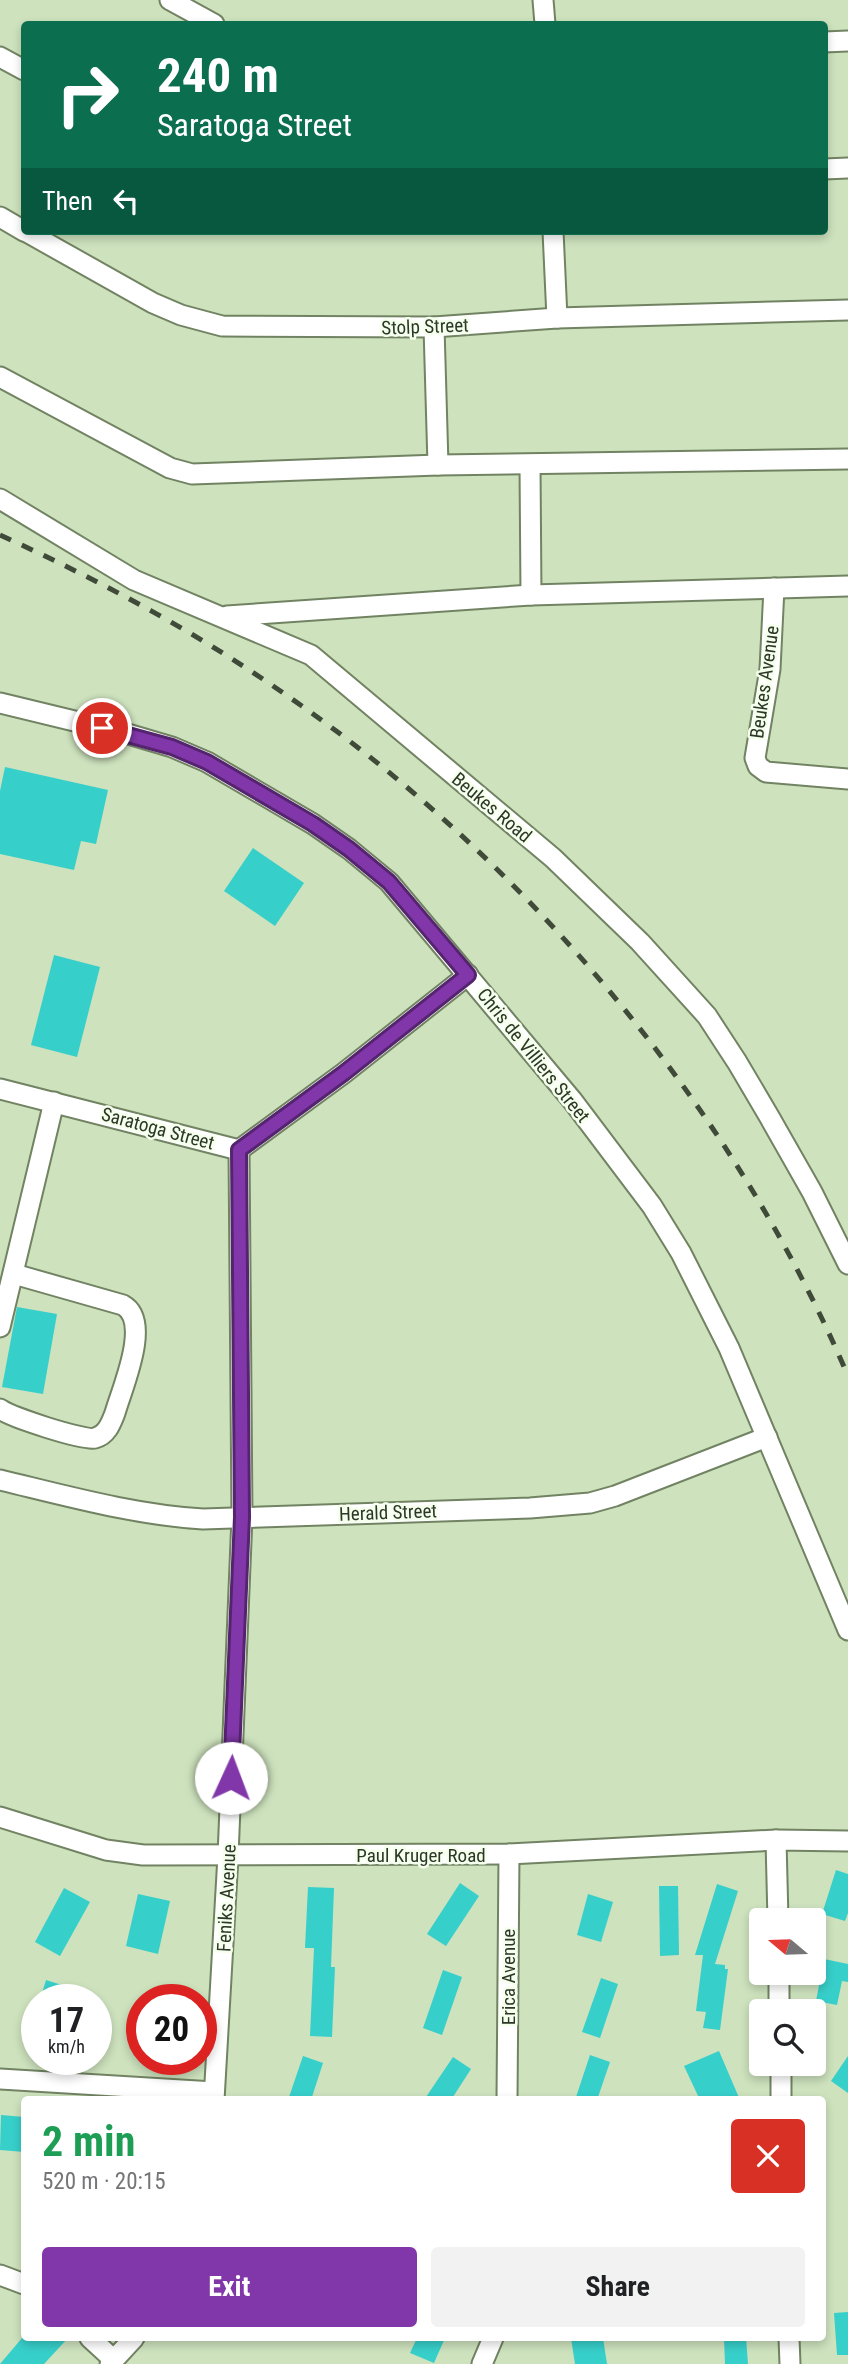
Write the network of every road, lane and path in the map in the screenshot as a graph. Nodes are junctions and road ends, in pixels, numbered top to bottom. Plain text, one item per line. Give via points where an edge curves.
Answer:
1 (170, 0) edge
2 (543, 0) edge
3 (208, 21) edge
4 (545, 21) edge
5 (848, 41) edge
6 (828, 42) edge
7 (0, 57) edge
8 (21, 68) edge
9 (848, 168) edge
10 (828, 169) edge
11 (0, 217) edge
12 (21, 229) edge
13 (32, 235) edge
14 (553, 235) edge
15 (848, 310) edge
16 (557, 318) junction
17 (434, 327) junction
18 (0, 377) edge
19 (848, 458) edge
20 (439, 465) junction
21 (530, 465) junction
22 (0, 499) edge
23 (848, 586) edge
24 (774, 588) junction
25 (531, 595) junction
26 (220, 616) junction
27 (0, 703) edge
28 (848, 779) edge
29 (468, 975) junction
30 (0, 1089) edge
31 (54, 1102) junction
32 (239, 1150) junction
33 (848, 1264) edge
34 (14, 1274) junction
35 (0, 1327) edge
36 (0, 1409) edge
37 (767, 1437) junction
38 (0, 1480) edge
39 (242, 1517) junction
40 (848, 1630) edge
41 (0, 1817) edge
42 (776, 1840) junction
43 (848, 1840) edge
44 (509, 1854) junction
45 (228, 1856) junction
46 (778, 1908) edge
47 (781, 2076) edge
48 (0, 2079) edge
49 (214, 2096) edge
50 (507, 2096) edge
51 (782, 2096) edge
52 (0, 2275) edge
53 (21, 2283) edge
54 (93, 2341) edge
55 (131, 2341) edge
56 (492, 2341) edge
57 (789, 2341) edge
58 (112, 2362) edge
59 (482, 2364) edge
60 (790, 2364) edge

1 - 3 street
2 - 4 street
5 - 6 street
7 - 8 street
9 - 10 street
11 - 12 street, Stolp Street
13 - 17 street, Stolp Street via 153,303 222,326
14 - 16 street
15 - 16 street, Stolp Street
16 - 17 street, Stolp Street
17 - 20 street
18 - 20 street via 183,473
19 - 21 street
20 - 21 street
21 - 25 street
22 - 26 street, Beukes Road via 134,580
23 - 24 street
24 - 25 street
24 - 28 street, Beukes Avenue via 770,669 756,762 766,772
25 - 26 street
26 - 33 street, Beukes Road via 311,654 333,671 552,858 640,942 706,1016 737,1062
27 - 29 street, Chris de Villiers Street via 172,747 253,788 322,830 389,882
29 - 32 street, Saratoga Street
29 - 37 street, Chris de Villiers Street via 652,1206 703,1295
30 - 31 street, Saratoga Street
31 - 32 street, Saratoga Street
31 - 34 street
32 - 39 street, Feniks Avenue
34 - 35 street
34 - 36 street via 123,1305 135,1318 136,1333 115,1413 101,1436 88,1439 20,1420
37 - 39 street, Herald Street via 641,1488 590,1503
37 - 40 street, Chris de Villiers Street
38 - 39 street, Herald Street via 163,1515
39 - 45 street, Feniks Avenue
41 - 45 street, Paul Kruger Road via 124,1854
42 - 43 street, Paul Kruger Road
42 - 44 street, Paul Kruger Road
42 - 46 street
44 - 45 street, Paul Kruger Road
44 - 50 street, Erica Avenue
45 - 49 street, Feniks Avenue
47 - 51 street
48 - 49 street
52 - 53 street
54 - 58 street
55 - 58 street
56 - 59 street
57 - 60 street

